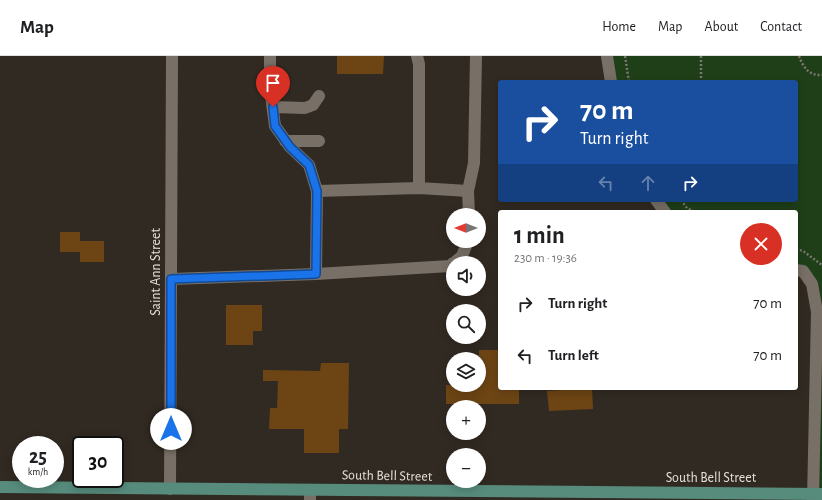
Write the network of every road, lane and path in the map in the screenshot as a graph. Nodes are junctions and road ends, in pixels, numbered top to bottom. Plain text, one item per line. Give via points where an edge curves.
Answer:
1 (172, 56) edge
2 (270, 56) edge
3 (417, 56) edge
4 (476, 56) edge
5 (606, 56) edge
6 (625, 56) edge
7 (701, 56) edge
8 (799, 56) edge
9 (822, 76) edge
10 (701, 78) dead end
11 (611, 80) edge
12 (629, 80) edge
13 (319, 96) dead end
14 (273, 107) junction
15 (285, 141) junction
16 (319, 141) dead end
17 (419, 188) junction
18 (317, 191) junction
19 (468, 192) junction
20 (682, 202) edge
21 (469, 208) edge
22 (691, 210) edge
23 (798, 250) edge
24 (822, 265) edge
25 (446, 266) edge
26 (798, 270) edge
27 (316, 274) junction
28 (171, 279) junction
29 (0, 487) edge
30 (170, 489) junction
31 (310, 495) edge
32 (816, 496) edge
33 (700, 497) edge
34 (750, 497) edge

1 - 28 street, Saint Ann Street
2 - 14 street
3 - 17 street
4 - 19 street via 474,163
5 - 11 street
6 - 12 path
7 - 10 path
8 - 9 path via 804,68
13 - 14 street via 313,105 305,108
14 - 15 street via 275,126
15 - 16 street
15 - 18 street via 309,165
17 - 18 street
17 - 19 street
18 - 27 street
19 - 21 street
20 - 22 path
23 - 24 path via 803,251
25 - 27 street
26 - 32 street via 803,271 812,284 817,312
27 - 28 street
28 - 30 street, Saint Ann Street
29 - 30 main road, South Bell Street
30 - 31 main road, South Bell Street
31 - 33 main road, South Bell Street
32 - 34 main road, South Bell Street
33 - 34 main road, South Bell Street

